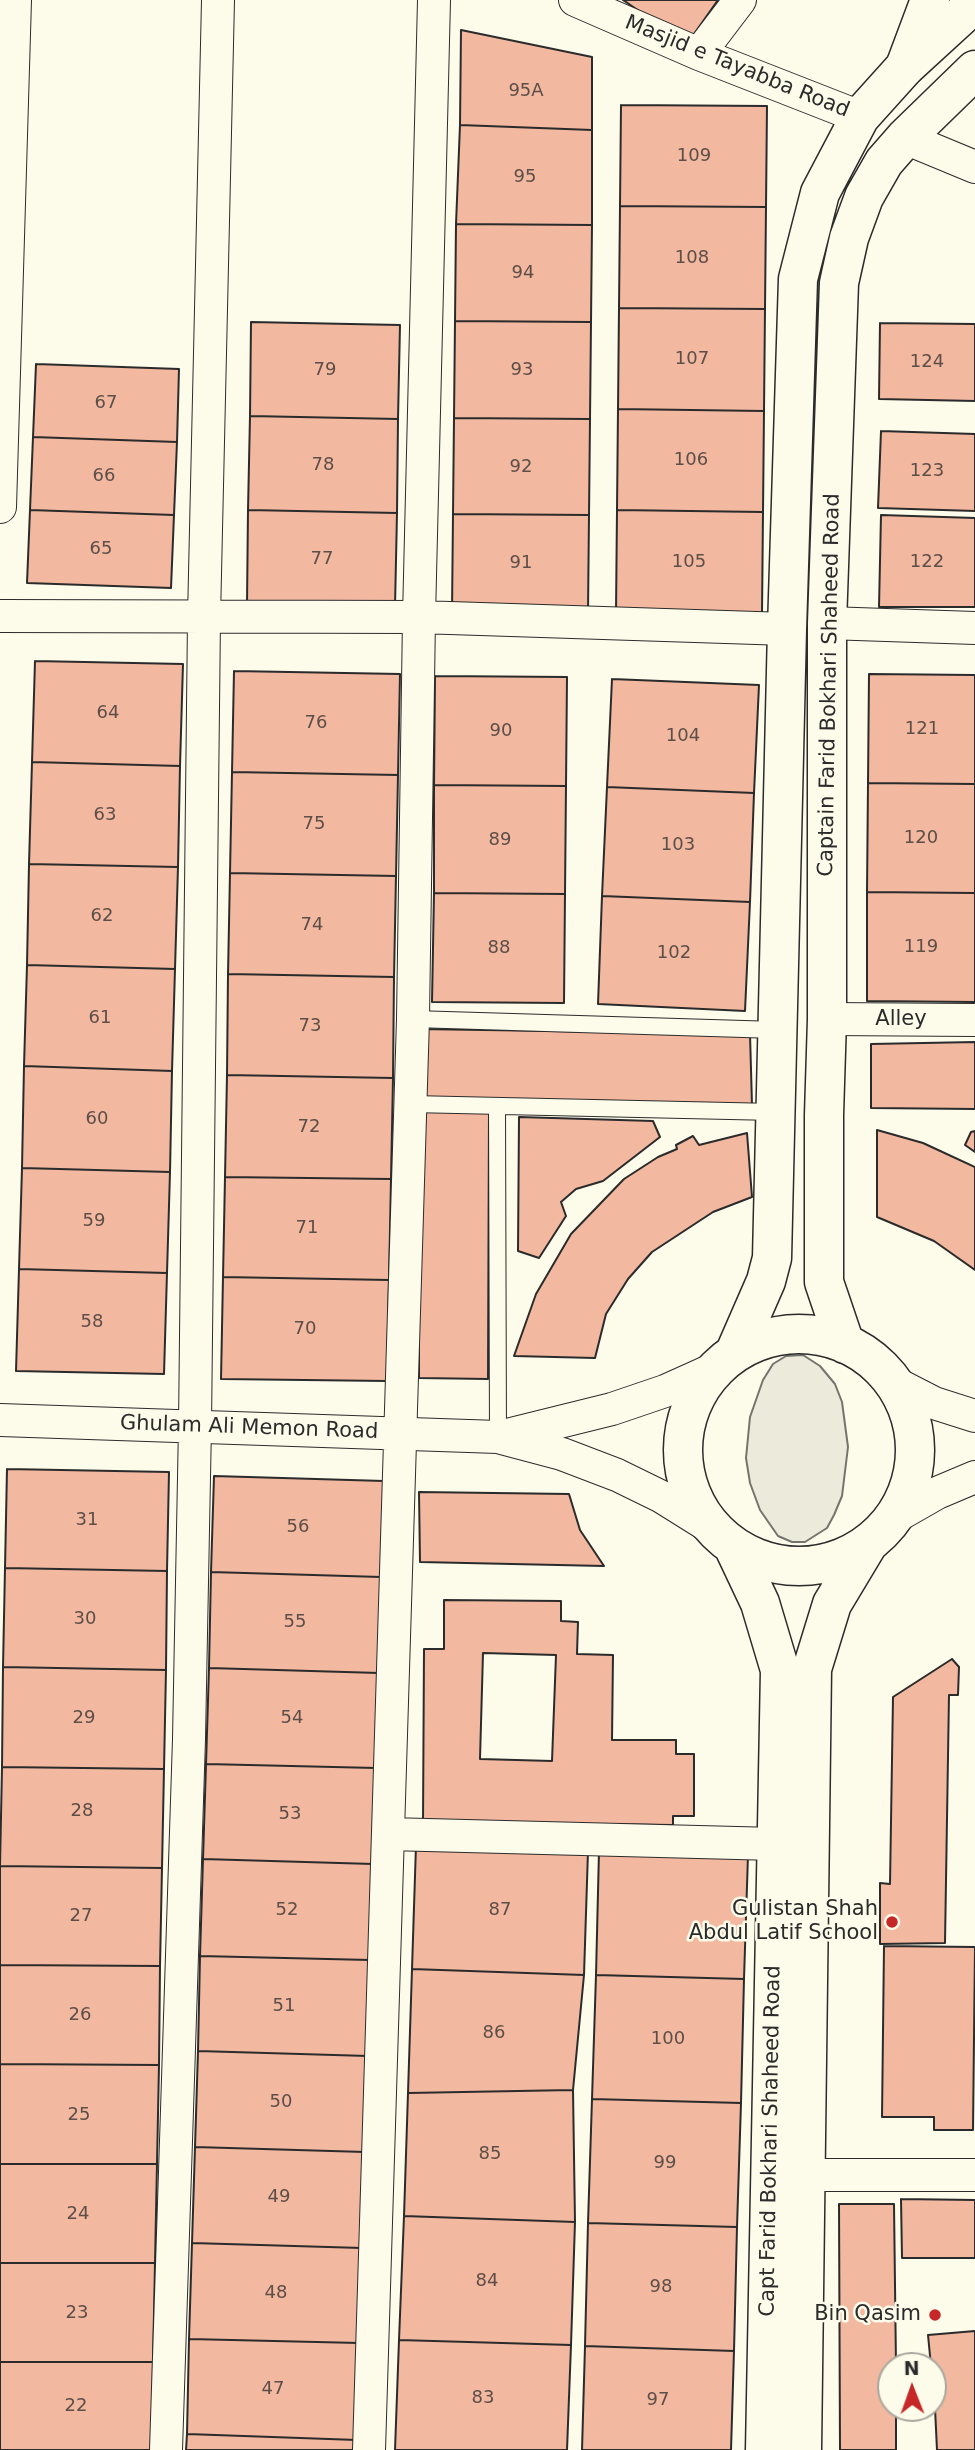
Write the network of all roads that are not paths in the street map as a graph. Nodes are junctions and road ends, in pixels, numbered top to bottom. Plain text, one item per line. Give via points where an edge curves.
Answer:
1 (15, 0) edge
2 (218, 0) edge
3 (434, 0) edge
4 (575, 0) edge
5 (740, 0) edge
6 (930, 0) edge
7 (975, 3) edge
8 (699, 54) junction
9 (905, 67) junction
10 (975, 70) edge
11 (860, 117) junction
12 (905, 138) junction
13 (975, 167) edge
14 (0, 507) edge
15 (0, 616) edge
16 (419, 617) junction
17 (204, 618) junction
18 (827, 623) junction
19 (975, 628) edge
20 (787, 629) junction
21 (827, 1019) junction
22 (413, 1020) junction
23 (975, 1020) edge
24 (777, 1030) junction
25 (411, 1104) junction
26 (497, 1105) junction
27 (775, 1112) junction
28 (845, 1344) junction
29 (725, 1361) junction
30 (895, 1383) junction
31 (975, 1416) edge
32 (0, 1420) edge
33 (195, 1425) junction
34 (400, 1434) junction
35 (498, 1437) junction
36 (975, 1477) edge
37 (895, 1517) junction
38 (722, 1537) junction
39 (868, 1544) junction
40 (388, 1834) junction
41 (776, 1844) junction
42 (807, 2175) junction
43 (975, 2175) edge
44 (166, 2450) edge
45 (369, 2450) edge
46 (765, 2450) edge
47 (802, 2450) edge

1 - 14 street
2 - 17 street
3 - 16 street
4 - 8 street, Masjid e Tayabba Road
5 - 8 street
6 - 9 street
7 - 9 street
8 - 11 street, Masjid e Tayabba Road
9 - 11 street
10 - 12 street, Captain Farid Bokhari Shaheed Road
11 - 20 street, Captain Farid Bokhari Shaheed Road via 820,193 798,279
12 - 13 street
12 - 18 street, Captain Farid Bokhari Shaheed Road via 884,162 864,197 839,283
15 - 17 street
16 - 17 street
16 - 20 street
16 - 22 street
17 - 33 street
18 - 19 street
18 - 21 street, Captain Farid Bokhari Shaheed Road
20 - 24 street, Captain Farid Bokhari Shaheed Road
21 - 23 street, Alley
21 - 28 street, Captain Farid Bokhari Shaheed Road via 824,1282
22 - 24 lane
22 - 25 street
24 - 27 street, Captain Farid Bokhari Shaheed Road
25 - 26 lane
25 - 34 street
26 - 27 lane
26 - 35 lane
27 - 29 street, Captain Farid Bokhari Shaheed Road via 772,1258 766,1281
28 - 29 street via 808,1335 771,1338
28 - 30 street via 881,1367
29 - 35 street via 665,1391 612,1409
29 - 38 street via 698,1391 682,1443 684,1473 693,1502
30 - 31 street via 934,1403
30 - 37 street via 913,1423 916,1444 912,1482
32 - 33 street, Ghulam Ali Memon Road
33 - 34 street, Ghulam Ali Memon Road
33 - 44 street
34 - 35 street, Ghulam Ali Memon Road
34 - 40 street
35 - 38 street via 617,1475 662,1497
36 - 37 street
37 - 39 street
38 - 39 street via 766,1562 801,1567 837,1561
38 - 41 street, Capt Farid Bokhari Shaheed Road via 760,1603 780,1670
39 - 42 street, Capt Farid Bokhari Shaheed Road via 832,1604 812,1669
40 - 41 street
40 - 45 street
41 - 46 street, Capt Farid Bokhari Shaheed Road
42 - 43 street
42 - 47 street, Capt Farid Bokhari Shaheed Road

